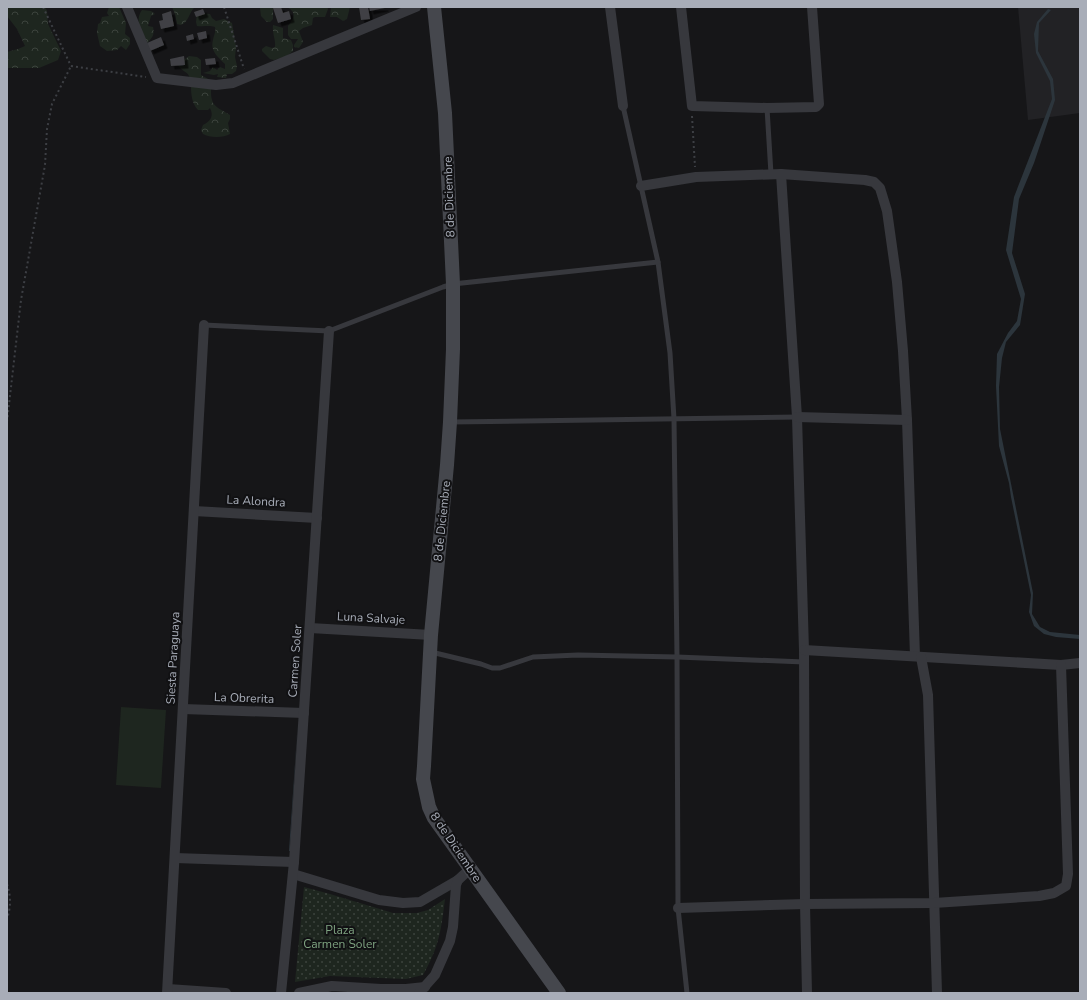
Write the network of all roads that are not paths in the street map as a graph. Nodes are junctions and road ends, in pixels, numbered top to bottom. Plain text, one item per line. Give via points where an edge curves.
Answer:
1 (127, 7) edge
2 (416, 7) edge
3 (434, 7) edge
4 (610, 7) edge
5 (681, 7) edge
6 (812, 7) edge
7 (623, 106) joint
8 (767, 108) junction
9 (776, 174) junction
10 (641, 186) junction
11 (658, 262) junction
12 (453, 284) junction
13 (204, 325) joint
14 (330, 331) junction
15 (797, 417) junction
16 (674, 419) junction
17 (907, 420) junction
18 (450, 422) junction
19 (194, 511) junction
20 (317, 518) junction
21 (310, 628) junction
22 (431, 635) junction
23 (804, 650) junction
24 (430, 652) junction
25 (918, 656) junction
26 (677, 657) junction
27 (804, 662) junction
28 (1080, 663) edge
29 (1061, 665) junction
30 (183, 709) junction
31 (304, 713) junction
32 (175, 858) junction
33 (294, 862) junction
34 (470, 869) junction
35 (293, 874) junction
36 (458, 880) junction
37 (934, 903) junction
38 (805, 904) junction
39 (678, 908) junction
40 (422, 990) edge
41 (168, 991) edge
42 (226, 993) edge
43 (281, 993) edge
44 (299, 993) edge
45 (559, 993) edge
46 (687, 993) edge
47 (807, 993) edge
48 (937, 993) edge

1 - 2 street via 157,78 216,85 233,83
3 - 12 street, 8 de Diciembre via 445,113
4 - 7 street
5 - 8 street via 692,106
6 - 8 street via 818,104 816,107
7 - 10 lane
8 - 9 lane
9 - 10 street via 696,177
9 - 15 street
9 - 17 street via 865,180 874,182 880,188 887,211 897,282
10 - 11 lane
11 - 12 lane
11 - 16 lane via 670,352
12 - 14 lane
12 - 18 street, 8 de Diciembre
13 - 14 lane
13 - 19 street, Siesta Paraguaya
14 - 20 street, Carmen Soler
15 - 16 lane
15 - 17 street
15 - 23 street
16 - 18 lane
16 - 26 lane
17 - 25 street
18 - 22 street, 8 de Diciembre
19 - 20 street, La Alondra
19 - 30 street, Siesta Paraguaya
20 - 21 street, Carmen Soler
21 - 22 street, Luna Salvaje
21 - 31 street, Carmen Soler
22 - 24 street, 8 de Diciembre
23 - 25 street
23 - 27 street
24 - 26 lane via 492,668 500,668 533,657
24 - 34 street, 8 de Diciembre via 423,779 434,818
25 - 29 street
25 - 37 street via 928,695
26 - 27 lane
26 - 39 lane
27 - 38 street
28 - 29 street
29 - 37 street via 1068,874 1066,886 1054,893 1039,896
30 - 31 street, La Obrerita
30 - 32 street, Siesta Paraguaya
31 - 33 street, Carmen Soler
32 - 33 street
32 - 41 street, Siesta Paraguaya
33 - 35 street, Carmen Soler
34 - 36 street
34 - 45 street, 8 de Diciembre
35 - 36 street via 379,900 403,903 420,902
35 - 43 street, Carmen Soler
36 - 40 street via 454,890 450,941 435,975
37 - 38 street
37 - 48 street
38 - 39 street
38 - 47 street
39 - 46 lane
40 - 44 street via 332,986
41 - 42 street

